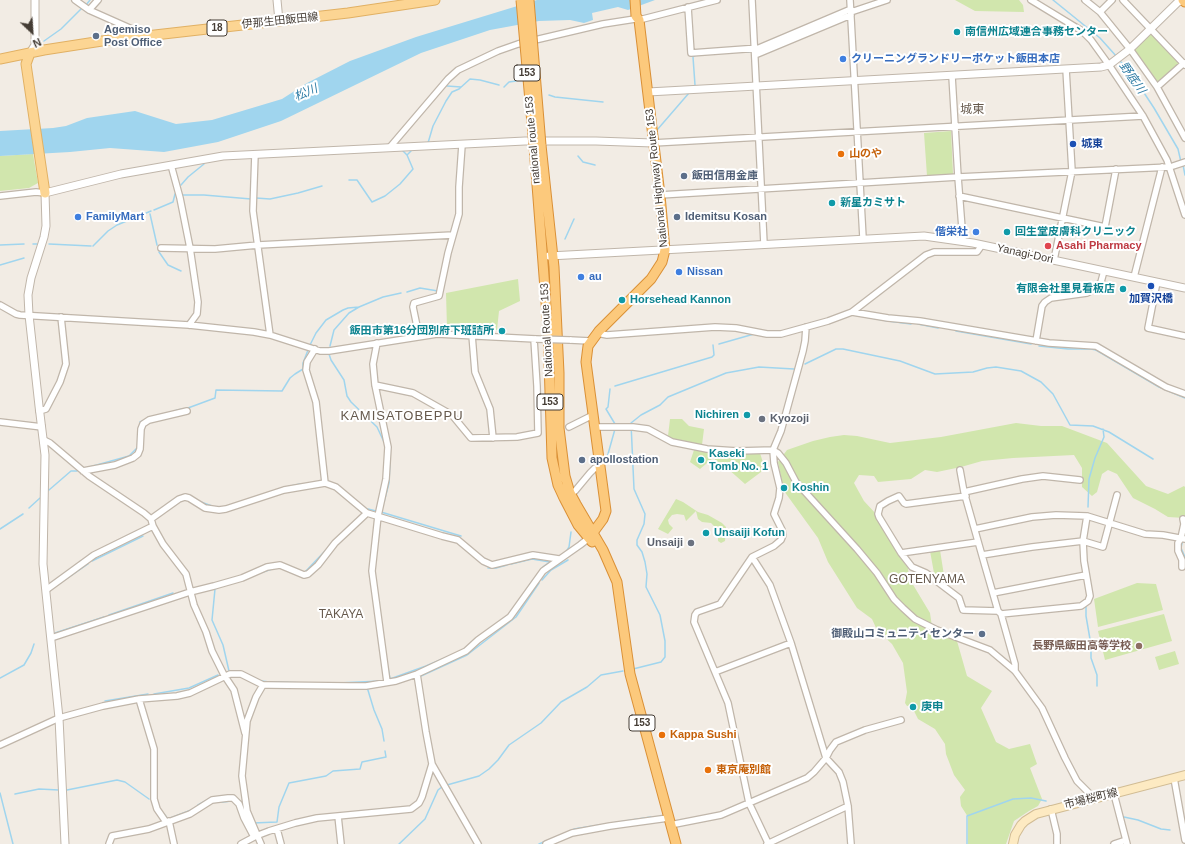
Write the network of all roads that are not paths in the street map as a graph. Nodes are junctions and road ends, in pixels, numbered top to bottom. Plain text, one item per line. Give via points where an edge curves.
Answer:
1 (35, 0) edge
2 (75, 0) edge
3 (98, 0) edge
4 (277, 0) edge
5 (435, 0) edge
6 (521, 0) edge
7 (529, 0) edge
8 (635, 0) edge
9 (716, 0) edge
10 (752, 0) edge
11 (850, 0) edge
12 (887, 0) edge
13 (1031, 0) edge
14 (1085, 0) edge
15 (1112, 0) edge
16 (1124, 0) edge
17 (1183, 1) edge
18 (400, 3) edge
19 (688, 7) junction
20 (88, 9) junction
21 (851, 12) junction
22 (1100, 12) junction
23 (638, 18) junction
24 (279, 21) junction
25 (1151, 28) junction
26 (144, 37) junction
27 (1128, 50) junction
28 (754, 52) junction
29 (30, 53) junction
30 (0, 59) edge
31 (1110, 64) junction
32 (1184, 64) edge
33 (1066, 69) junction
34 (952, 76) junction
35 (855, 81) junction
36 (755, 86) junction
37 (1157, 87) junction
38 (648, 92) junction
39 (1143, 116) junction
40 (1069, 120) junction
41 (955, 126) junction
42 (858, 132) junction
43 (759, 138) junction
44 (1185, 138) edge
45 (653, 143) junction
46 (462, 145) junction
47 (538, 146) junction
48 (390, 147) junction
49 (256, 154) junction
50 (1185, 162) edge
51 (171, 165) junction
52 (1162, 167) junction
53 (1172, 167) junction
54 (1116, 169) junction
55 (1072, 171) junction
56 (958, 177) junction
57 (860, 184) junction
58 (761, 188) junction
59 (45, 193) junction
60 (660, 195) junction
61 (0, 196) edge
62 (959, 196) junction
63 (1185, 215) edge
64 (1062, 219) junction
65 (453, 235) junction
66 (863, 238) junction
67 (963, 241) junction
68 (764, 244) junction
69 (258, 245) junction
70 (982, 245) junction
71 (160, 248) dead end
72 (190, 248) junction
73 (665, 250) junction
74 (553, 256) junction
75 (543, 257) junction
76 (1054, 260) junction
77 (1104, 271) junction
78 (1134, 277) junction
79 (1157, 282) junction
80 (1185, 288) edge
81 (0, 305) edge
82 (852, 312) junction
83 (29, 315) junction
84 (61, 317) junction
85 (189, 325) junction
86 (806, 327) junction
87 (598, 331) junction
88 (270, 335) junction
89 (472, 335) junction
90 (419, 336) junction
91 (1185, 336) edge
92 (535, 339) junction
93 (590, 341) junction
94 (1036, 341) junction
95 (377, 343) junction
96 (315, 349) junction
97 (375, 385) junction
98 (1185, 394) edge
99 (39, 410) junction
100 (187, 411) dead end
101 (593, 415) junction
102 (0, 422) edge
103 (42, 427) junction
104 (569, 427) dead end
105 (595, 427) junction
106 (493, 438) junction
107 (44, 440) junction
108 (774, 450) junction
109 (600, 466) junction
110 (960, 470) dead end
111 (83, 471) junction
112 (1080, 480) dead end
113 (325, 482) junction
114 (575, 491) dead end
115 (965, 494) junction
116 (1117, 495) dead end
117 (367, 513) junction
118 (378, 516) junction
119 (1087, 516) junction
120 (151, 519) junction
121 (1183, 520) dead end
122 (1109, 524) junction
123 (154, 526) junction
124 (975, 529) junction
125 (591, 535) junction
126 (1183, 539) edge
127 (1083, 540) junction
128 (978, 542) junction
129 (901, 553) junction
130 (982, 556) junction
131 (752, 557) junction
132 (559, 559) junction
133 (1182, 567) dead end
134 (1086, 575) junction
135 (46, 590) junction
136 (190, 592) junction
137 (993, 593) junction
138 (1000, 612) junction
139 (51, 638) junction
140 (791, 643) junction
141 (1015, 671) junction
142 (715, 672) junction
143 (417, 674) junction
144 (224, 675) junction
145 (387, 682) junction
146 (263, 685) junction
147 (139, 699) junction
148 (59, 718) junction
149 (901, 720) dead end
150 (245, 733) junction
151 (0, 745) edge
152 (826, 758) junction
153 (432, 764) junction
154 (1185, 775) edge
155 (1174, 778) junction
156 (1114, 794) junction
157 (1095, 799) junction
158 (749, 803) junction
159 (848, 806) junction
160 (1051, 809) junction
161 (338, 816) junction
162 (168, 822) junction
163 (669, 822) junction
164 (276, 829) junction
165 (255, 836) junction
166 (1185, 840) edge
167 (1126, 842) edge
168 (65, 844) edge
169 (108, 844) edge
170 (174, 844) edge
171 (241, 844) edge
172 (261, 844) edge
173 (281, 844) edge
174 (341, 844) edge
175 (478, 844) edge
176 (546, 844) edge
177 (676, 844) edge
178 (767, 844) edge
179 (851, 844) edge
180 (1013, 844) edge
181 (1057, 844) edge
182 (1114, 844) edge

1 - 29 street via 35,45
2 - 20 street
3 - 20 street
4 - 24 street
5 - 18 main road, 伊那生田飯田線 / 18
6 - 47 highway, national route 153 / 153, bridge
7 - 47 highway, national route 153 / 153, bridge
8 - 23 highway, National Highway Route 153
9 - 19 street
10 - 28 street
11 - 21 street
12 - 21 street
13 - 31 street via 1082,31
14 - 22 street
15 - 22 street
16 - 25 street
17 - 25 street via 1178,2
18 - 24 main road, 伊那生田飯田線 / 18 via 348,13
19 - 23 street
19 - 28 street via 691,53
20 - 26 street
21 - 28 street
21 - 35 street
22 - 27 street
23 - 38 highway, National Highway Route 153
23 - 48 street via 518,44 458,70
24 - 26 main road, 伊那生田飯田線 / 18
25 - 27 street
25 - 32 street
26 - 29 main road, 伊那生田飯田線 / 18
27 - 31 street
27 - 37 street
28 - 36 street
29 - 30 main road, 伊那生田飯田線 / 18
29 - 59 main road via 26,64
31 - 33 street
31 - 39 street
32 - 37 street
33 - 34 street
33 - 40 street
34 - 35 street
34 - 41 street
35 - 36 street
35 - 42 street
36 - 38 street
36 - 43 street
37 - 44 street
38 - 45 highway, National Highway Route 153
39 - 40 street
39 - 53 street
40 - 41 street
40 - 55 street
41 - 42 street
41 - 56 street
42 - 43 street
42 - 57 street
43 - 45 street
43 - 58 street
45 - 46 street via 536,141
45 - 60 highway, National Highway Route 153
46 - 48 street
46 - 65 street via 459,214
47 - 74 highway, national route 153 / 153
47 - 75 highway, national route 153 / 153
48 - 49 street
49 - 51 street via 223,156
49 - 69 street via 253,211
50 - 53 street
51 - 59 street via 121,174
51 - 72 street
52 - 53 street
52 - 54 street
52 - 78 street
53 - 63 street
54 - 55 street
54 - 64 street via 1105,227
55 - 56 street
55 - 64 street
56 - 57 street
56 - 62 street
57 - 58 street
57 - 66 street
58 - 60 street
58 - 68 street
59 - 61 street
59 - 83 street via 46,226 31,278 28,295
60 - 73 highway, National Highway Route 153
62 - 64 street
62 - 67 street
64 - 76 street
65 - 69 street
65 - 90 street via 439,296 414,303
66 - 67 street, Yanagi-Dori via 924,236
66 - 68 street, Yanagi-Dori
67 - 70 street, Yanagi-Dori
68 - 73 street, Yanagi-Dori
69 - 72 street via 215,250
69 - 88 street
70 - 76 street, Yanagi-Dori
70 - 82 street via 977,252 934,252 926,256
71 - 72 street
72 - 85 street via 198,302 197,314
73 - 74 street, Yanagi-Dori
73 - 87 highway, National Highway Route 153 via 662,262 651,279
74 - 75 street, Yanagi-Dori
74 - 125 highway, National Route 153 / 153 via 562,459 570,493
75 - 125 highway, National Route 153 / 153 via 552,458 558,485 564,498 578,525
76 - 77 street, Yanagi-Dori
77 - 78 street, Yanagi-Dori
77 - 94 street via 1101,282 1093,290 1051,298 1044,302
78 - 79 street, Yanagi-Dori
79 - 80 street, Yanagi-Dori
79 - 91 street via 1148,328
81 - 83 street via 16,314
82 - 86 street
82 - 94 street
83 - 84 street
83 - 99 street
84 - 85 street
84 - 99 street via 66,364 46,409
85 - 88 street
86 - 87 street via 781,334 736,328 607,335
86 - 108 street via 803,351
87 - 93 highway, National Highway Route 153
88 - 96 street
89 - 90 street
89 - 92 street
89 - 106 street via 476,372 490,409
90 - 95 street
92 - 93 street, bridge
92 - 106 street via 538,434
93 - 101 highway via 586,362
94 - 98 street via 1096,346 1166,387
95 - 96 street via 329,351
95 - 97 street via 373,364
96 - 113 street via 307,362 306,370 316,402
97 - 106 street via 413,393 452,415 471,438
97 - 118 street via 388,447 386,480
99 - 103 street
100 - 111 street via 149,420 143,424 140,449 132,458 115,465
101 - 104 street
101 - 105 highway
102 - 103 street
103 - 107 street
105 - 108 street via 631,427 651,431 672,442 707,449
105 - 109 highway
107 - 111 street
107 - 135 street via 42,542
108 - 131 street via 774,463 780,488 774,514 783,535 778,543
108 - 141 street via 786,463 803,491 877,573 894,600 915,619 990,650
109 - 114 street via 595,468
109 - 125 highway via 606,512
110 - 115 street
111 - 120 street
112 - 115 street via 1043,476
113 - 117 street via 336,487
113 - 120 street via 284,490 219,510 205,508 185,497
115 - 124 street
115 - 129 street via 906,504 899,496 883,504 879,510 879,518
116 - 122 street
117 - 118 street
117 - 136 street via 335,543 318,565 304,576 277,565 242,578
118 - 132 street via 458,540 483,561 492,565 533,555
118 - 145 street via 372,571
119 - 122 street
119 - 124 street via 1056,514
119 - 127 street
120 - 123 street
121 - 126 street
122 - 126 street via 1145,534 1163,534
122 - 127 street via 1103,547
123 - 135 street via 94,555
123 - 136 street via 163,544 186,574
124 - 128 street
125 - 132 street
125 - 163 highway, 153 via 607,565 619,601 631,680
126 - 133 street via 1178,543
127 - 130 street
127 - 134 street
128 - 129 street
128 - 130 street
129 - 138 street via 912,567 926,573 959,598 963,610
130 - 137 street
131 - 140 street via 770,586
131 - 142 street via 720,604 695,615 694,622
132 - 143 street via 543,571 510,617 466,651
134 - 137 street
134 - 138 street via 1090,596 1081,606
135 - 139 street
136 - 139 street
136 - 144 street via 212,651
137 - 138 street
138 - 141 street
139 - 148 street
140 - 142 street
140 - 152 street
141 - 157 street via 1042,708 1077,781
142 - 158 street via 728,703
143 - 145 street
143 - 153 street
144 - 146 street via 236,673
144 - 147 street via 190,693
144 - 150 street via 234,690
145 - 146 street via 366,686
146 - 150 street via 249,715
147 - 148 street
147 - 162 street via 154,749 154,799 157,809
148 - 151 street
148 - 168 street
149 - 152 street via 865,730 836,742
150 - 165 street via 242,776 247,811
152 - 158 street via 807,778
152 - 159 street via 839,772
153 - 161 street via 422,797 416,807
153 - 175 street
154 - 155 main road, 市場桜町線
155 - 156 main road, 市場桜町線
155 - 166 street
156 - 157 main road, 市場桜町線
156 - 167 street
157 - 160 main road, 市場桜町線
158 - 163 street via 721,815
158 - 178 street
159 - 178 street
159 - 179 street
160 - 180 main road, 市場桜町線 via 1025,821 1015,835
160 - 181 street
161 - 164 street via 317,818
161 - 174 street
162 - 165 street via 190,814 212,800 233,798 239,804
162 - 169 street via 149,829 112,836
162 - 170 street
163 - 176 street via 610,826 572,833
163 - 177 highway, 153
164 - 165 street
164 - 173 street
165 - 171 street
165 - 172 street
167 - 182 street

